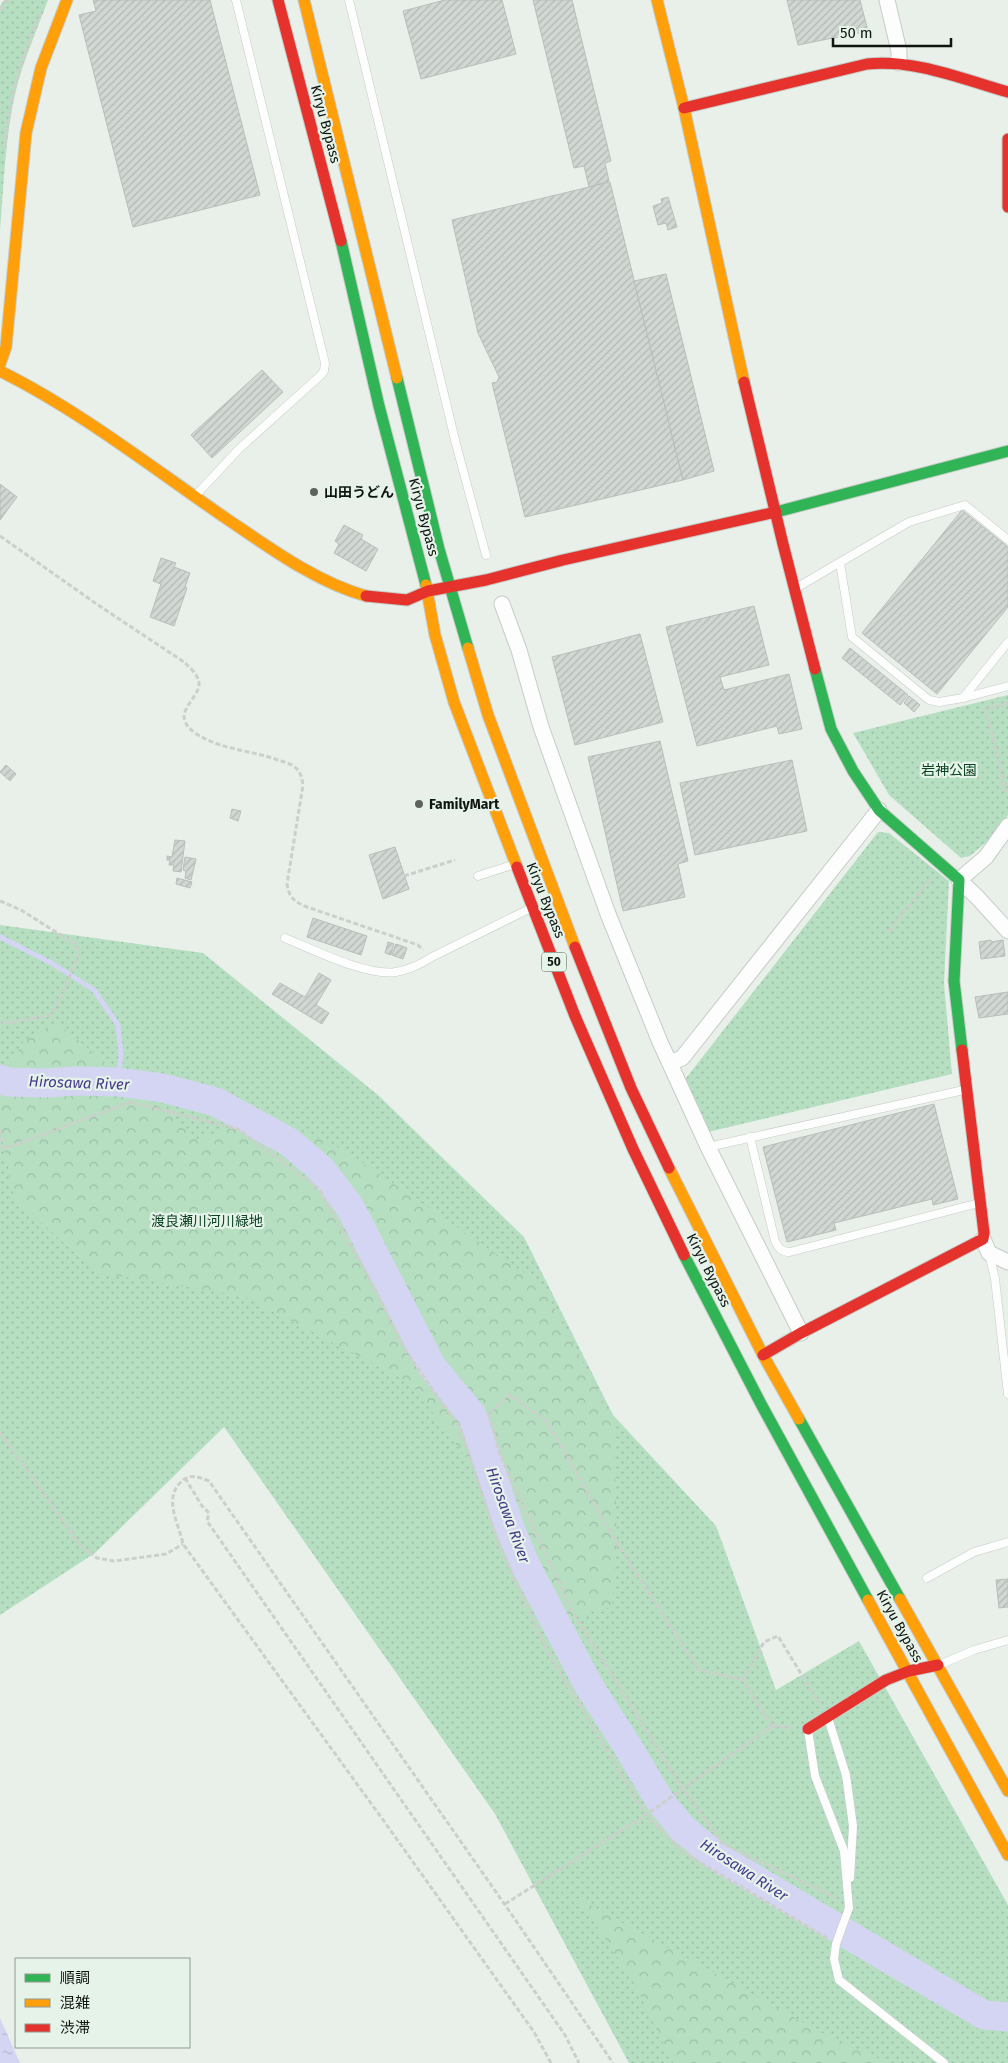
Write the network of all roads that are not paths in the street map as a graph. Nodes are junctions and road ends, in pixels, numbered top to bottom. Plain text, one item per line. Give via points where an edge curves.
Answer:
1 (67, 0) edge
2 (236, 0) edge
3 (278, 0) edge
4 (304, 0) edge
5 (349, 0) edge
6 (657, 0) edge
7 (887, 0) edge
8 (898, 63) junction
9 (1008, 92) edge
10 (684, 108) junction
11 (1008, 139) edge
12 (1008, 206) edge
13 (0, 364) edge
14 (0, 371) edge
15 (1008, 451) edge
16 (194, 496) junction
17 (776, 512) junction
18 (1008, 540) edge
19 (486, 555) dead end
20 (840, 562) junction
21 (451, 588) junction
22 (794, 589) junction
23 (428, 592) junction
24 (502, 604) dead end
25 (1008, 642) edge
26 (1008, 686) edge
27 (963, 698) junction
28 (879, 810) junction
29 (1008, 826) edge
30 (516, 863) junction
31 (478, 876) dead end
32 (959, 880) junction
33 (533, 907) junction
34 (1008, 932) edge
35 (285, 938) dead end
36 (670, 1064) junction
37 (966, 1090) junction
38 (750, 1137) junction
39 (708, 1147) junction
40 (981, 1202) junction
41 (986, 1246) junction
42 (1008, 1262) edge
43 (802, 1333) junction
44 (763, 1355) junction
45 (1008, 1394) edge
46 (1008, 1542) edge
47 (927, 1578) dead end
48 (1008, 1640) edge
49 (938, 1665) junction
50 (908, 1671) junction
51 (827, 1716) junction
52 (808, 1729) joint
53 (1008, 1791) edge
54 (1008, 1855) edge
55 (849, 1906) junction
56 (944, 2063) edge

1 - 13 main road via 41,68 26,134 6,347
2 - 16 lane via 325,363 324,371 252,436
3 - 23 main road, Kiryu Bypass / 50
4 - 21 main road, Kiryu Bypass / 50
5 - 19 lane via 456,444
6 - 10 main road
7 - 8 street via 899,51
8 - 9 main road
8 - 10 main road via 867,64
10 - 17 main road
11 - 12 main road
14 - 16 main road via 40,391
15 - 17 main road
16 - 23 main road via 306,570 345,589 368,596 407,600
17 - 21 main road
17 - 22 main road
18 - 20 lane via 965,505 909,522
20 - 22 lane
20 - 27 lane via 852,637 929,700 939,702
21 - 23 main road
21 - 44 main road, Kiryu Bypass / 50 via 488,715 601,1016 674,1180
22 - 28 main road via 831,729
23 - 30 main road, Kiryu Bypass / 50 via 435,635 454,702
24 - 36 street via 608,914
25 - 27 lane
26 - 27 lane
28 - 32 main road
28 - 36 street via 682,1058
29 - 32 street via 986,858
30 - 31 lane
30 - 33 main road, Kiryu Bypass / 50
32 - 34 street
32 - 37 main road via 954,981
33 - 35 lane via 420,965 395,972 376,972
33 - 50 main road, Kiryu Bypass / 50 via 608,1093 699,1286
36 - 39 street
37 - 38 lane
37 - 40 main road
38 - 39 lane
38 - 40 lane via 775,1241 784,1252
39 - 43 street
40 - 41 main road
41 - 42 street
41 - 43 main road
41 - 45 lane via 994,1279
43 - 44 main road
44 - 49 main road, Kiryu Bypass / 50
46 - 47 lane via 974,1552
48 - 49 lane
49 - 50 main road
49 - 53 main road, Kiryu Bypass / 50
50 - 51 main road via 886,1680
50 - 54 main road, Kiryu Bypass / 50
51 - 52 main road
51 - 55 lane via 846,1775 853,1826
52 - 55 lane via 815,1776 844,1850
55 - 56 lane via 834,1959 839,1980

